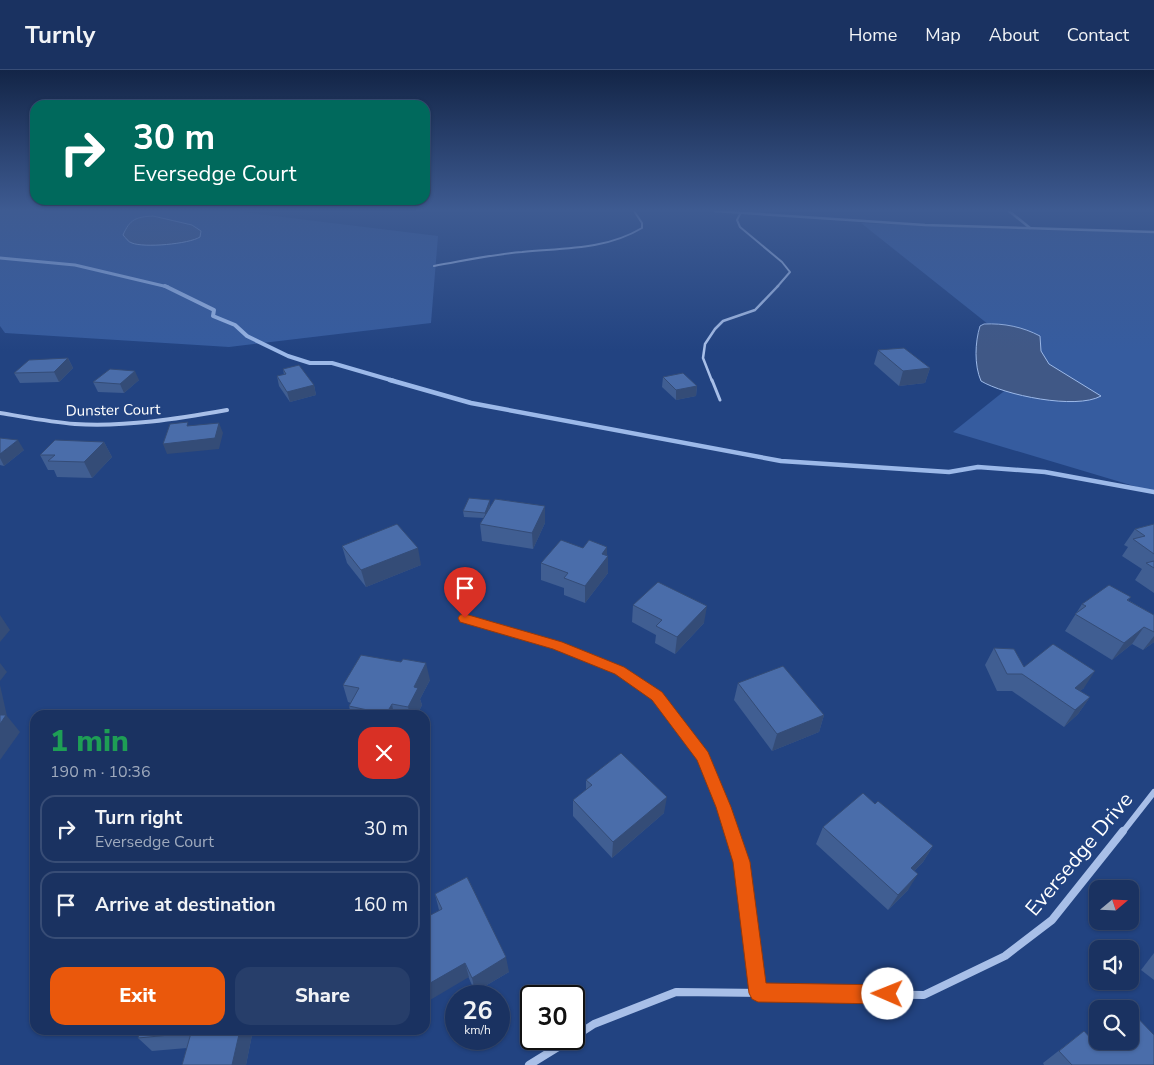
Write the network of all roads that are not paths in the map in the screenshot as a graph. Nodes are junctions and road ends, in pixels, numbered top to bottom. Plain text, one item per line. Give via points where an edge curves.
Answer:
1 (487, 257) edge
2 (777, 257) edge
3 (434, 266) dead end
4 (720, 400) dead end
5 (227, 410) dead end
6 (0, 413) edge
7 (465, 618) dead end
8 (1154, 792) edge
9 (758, 993) junction
10 (585, 1030) edge
11 (553, 1050) edge
12 (529, 1065) edge

1 - 3 lane
2 - 4 lane via 790,272 755,310 723,321 705,344 702,358
5 - 6 street, Dunster Court via 154,422 114,424 54,422
7 - 9 street via 557,646 620,670 657,696 703,757 724,807 742,862
8 - 9 street, Eversedge Drive via 1052,920 1004,956 924,995
9 - 10 street, Eversedge Drive via 676,992
11 - 12 street, Eversedge Drive

